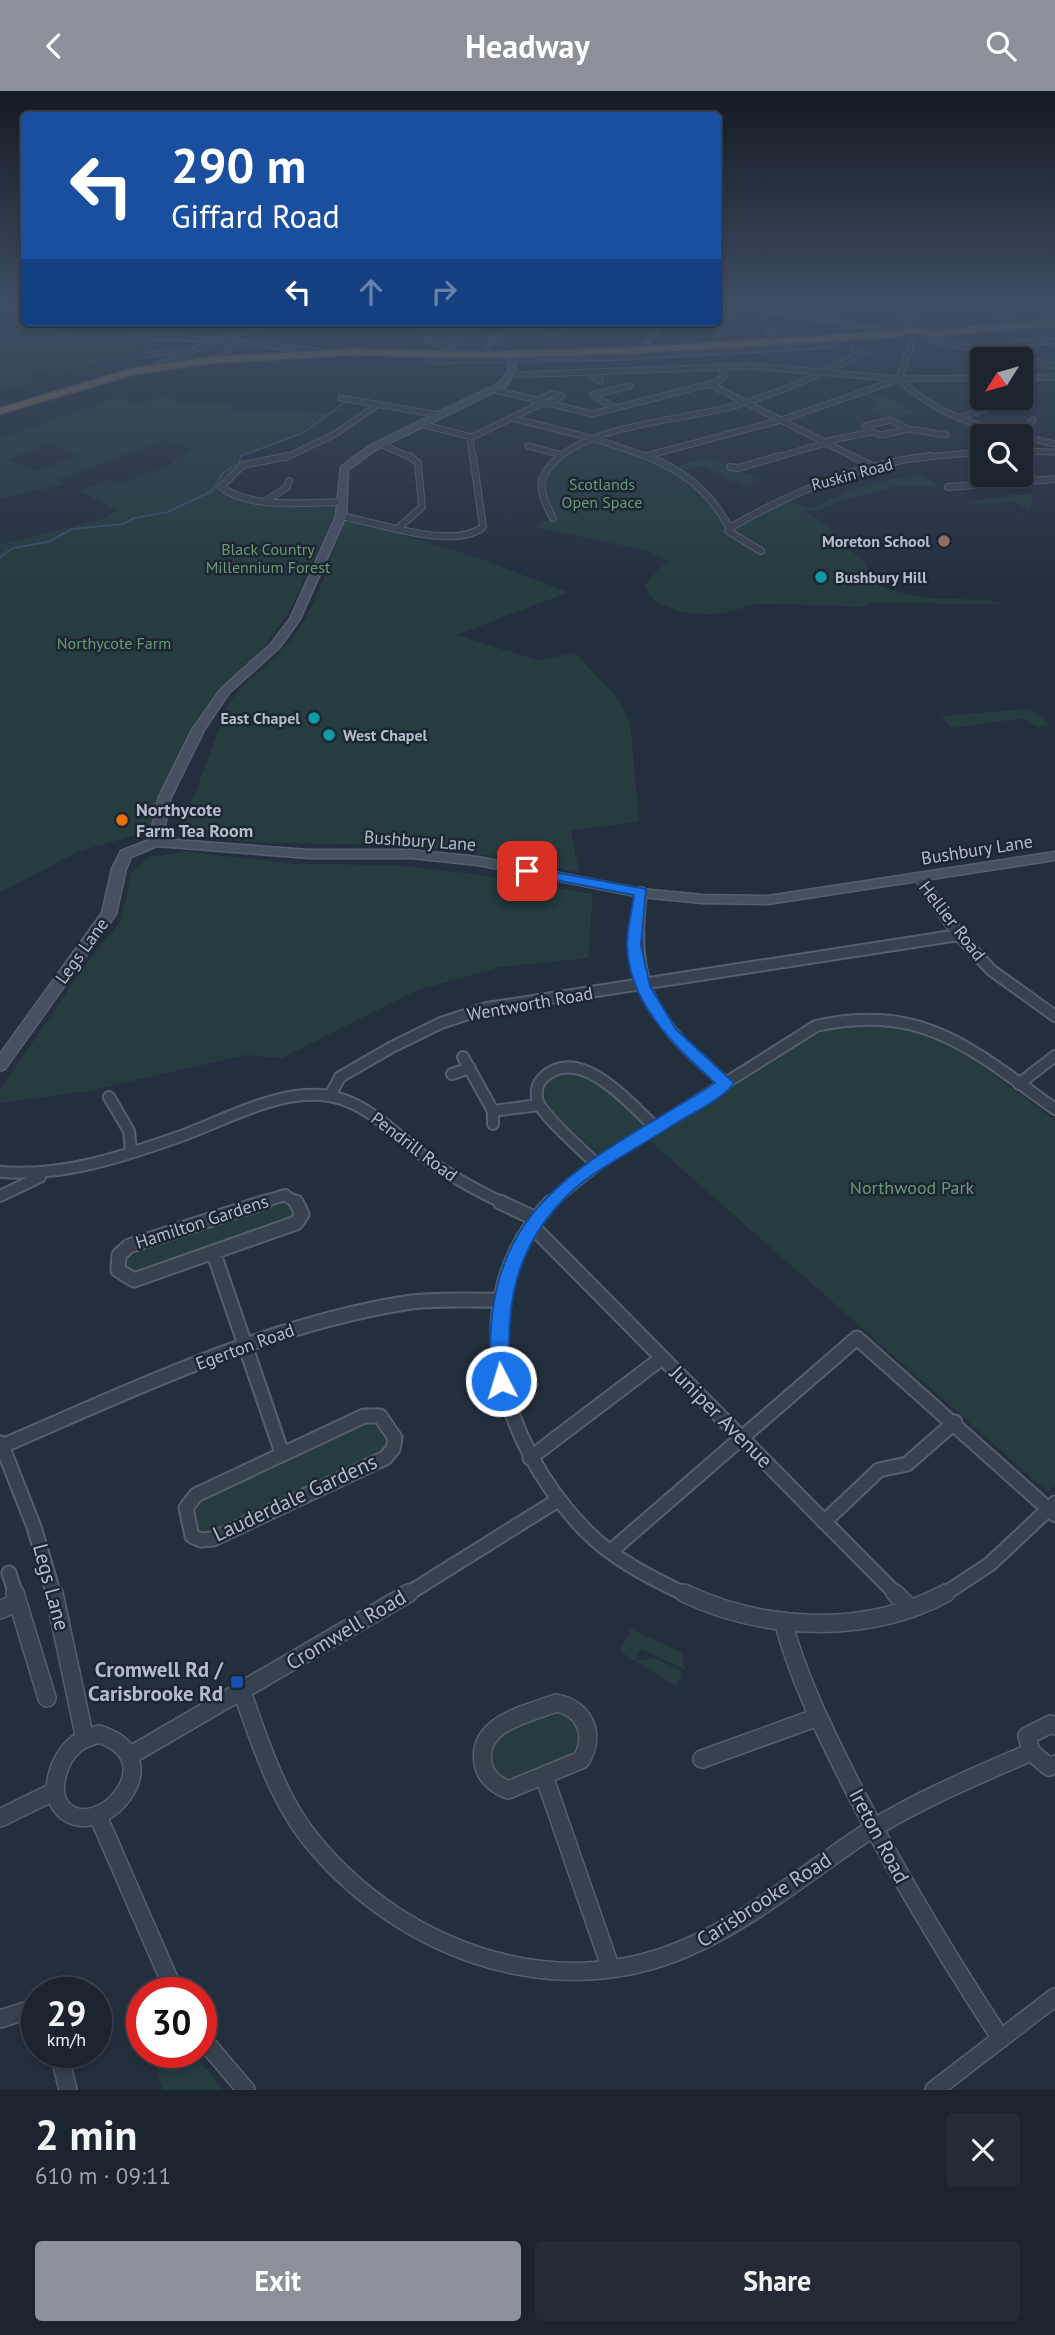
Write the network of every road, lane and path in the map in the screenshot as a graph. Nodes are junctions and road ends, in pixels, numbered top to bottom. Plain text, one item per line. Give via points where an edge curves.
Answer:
1 (44, 398) edge
2 (342, 398) edge
3 (476, 398) edge
4 (524, 398) edge
5 (598, 398) edge
6 (653, 398) edge
7 (738, 398) edge
8 (752, 398) edge
9 (843, 398) edge
10 (922, 398) edge
11 (743, 401) junction
12 (541, 403) junction
13 (377, 405) junction
14 (615, 408) junction
15 (984, 410) edge
16 (0, 411) edge
17 (439, 415) junction
18 (512, 418) junction
19 (957, 418) junction
20 (781, 420) junction
21 (1033, 420) dead end
22 (420, 424) junction
23 (977, 424) edge
24 (1029, 424) edge
25 (908, 429) junction
26 (871, 432) junction
27 (946, 435) dead end
28 (470, 437) junction
29 (587, 439) junction
30 (1033, 439) edge
31 (824, 442) junction
32 (380, 444) junction
33 (1055, 444) edge
34 (529, 448) dead end
35 (1033, 451) edge
36 (1055, 451) edge
37 (970, 453) edge
38 (562, 455) junction
39 (646, 456) junction
40 (872, 466) junction
41 (730, 467) dead end
42 (1055, 479) edge
43 (289, 481) dead end
44 (948, 487) dead end
45 (265, 501) junction
46 (344, 502) junction
47 (341, 516) junction
48 (554, 518) dead end
49 (733, 526) junction
50 (397, 529) junction
51 (761, 551) dead end
52 (155, 842) junction
53 (1055, 856) edge
54 (918, 877) junction
55 (641, 893) junction
56 (959, 935) junction
57 (643, 986) junction
58 (1055, 1016) edge
59 (1055, 1056) edge
60 (463, 1057) dead end
61 (0, 1065) edge
62 (470, 1068) junction
63 (452, 1074) dead end
64 (726, 1083) junction
65 (1019, 1084) junction
66 (330, 1096) junction
67 (109, 1097) dead end
68 (539, 1105) junction
69 (1055, 1109) edge
70 (493, 1111) junction
71 (493, 1124) dead end
72 (656, 1128) junction
73 (131, 1151) junction
74 (597, 1165) junction
75 (0, 1172) edge
76 (49, 1173) junction
77 (0, 1196) edge
78 (534, 1222) junction
79 (214, 1254) junction
80 (501, 1300) junction
81 (243, 1344) junction
82 (662, 1358) junction
83 (955, 1422) junction
84 (741, 1437) junction
85 (1, 1443) edge
86 (282, 1453) junction
87 (530, 1458) junction
88 (558, 1500) junction
89 (1053, 1509) edge
90 (824, 1522) junction
91 (611, 1551) junction
92 (9, 1573) dead end
93 (16, 1602) junction
94 (911, 1609) junction
95 (0, 1610) edge
96 (783, 1621) junction
97 (242, 1692) junction
98 (47, 1698) dead end
99 (818, 1717) junction
100 (1055, 1726) edge
101 (85, 1738) junction
102 (1031, 1752) junction
103 (131, 1755) junction
104 (702, 1759) dead end
105 (1055, 1763) edge
106 (544, 1776) junction
107 (55, 1791) junction
108 (98, 1816) junction
109 (0, 1818) edge
110 (873, 1828) junction
111 (611, 1969) junction
112 (168, 1977) edge
113 (1055, 1997) edge
114 (21, 2012) edge
115 (0, 2018) edge
116 (1001, 2039) junction
117 (217, 2056) edge
118 (63, 2068) edge
119 (68, 2090) edge
120 (246, 2090) edge
121 (934, 2090) edge

1 - 16 highway
2 - 13 street
3 - 17 street
4 - 12 street
5 - 14 street
6 - 14 street
7 - 11 street
8 - 11 street
9 - 20 street
10 - 19 street
11 - 20 street
11 - 29 street
12 - 14 street via 584,414
12 - 18 street
13 - 17 street
13 - 45 street via 335,434 282,459 244,464 221,487
15 - 19 street
17 - 22 street
18 - 28 street
18 - 29 street
19 - 23 street
20 - 31 street
20 - 39 street
21 - 24 street
22 - 28 street
22 - 32 street
25 - 26 street via 882,435
25 - 26 street via 888,421 865,426
25 - 27 street
26 - 31 street
28 - 50 street via 483,527 452,534
29 - 38 street
29 - 39 street
30 - 33 street
31 - 40 street
31 - 41 street via 740,470
32 - 46 street via 344,469
32 - 50 street via 418,463 422,507
34 - 38 street
35 - 36 street
37 - 40 street, Ruskin Road
38 - 48 street via 545,471 541,483 541,495
39 - 49 street via 697,482 714,497
40 - 49 street, Ruskin Road via 805,486
42 - 44 street
43 - 45 street
45 - 46 street
46 - 47 street
47 - 50 street
47 - 52 street via 289,628 225,691 198,730 165,797
49 - 51 street via 728,531
52 - 55 street, Bushbury Lane via 309,854 444,857
52 - 61 street, Legs Lane via 126,854 109,913
53 - 54 street, Bushbury Lane
54 - 55 street, Bushbury Lane via 768,900
54 - 56 street, Hellier Road
55 - 57 street via 634,945
56 - 57 street, Wentworth Road
56 - 58 street, Hellier Road via 991,970
57 - 64 street via 670,1033
57 - 66 street, Wentworth Road via 487,1008 441,1023 340,1077
59 - 65 street
60 - 62 street
62 - 63 street
62 - 70 street
64 - 65 street via 816,1026 873,1016 933,1029
64 - 72 street
65 - 69 street
66 - 73 street via 279,1100
66 - 78 street, Pendrill Road via 361,1107 411,1149
67 - 73 street via 129,1131
68 - 70 street
68 - 72 street via 535,1093 548,1073 570,1067 584,1069 602,1079
68 - 74 street
70 - 71 street
72 - 74 street
73 - 76 street
74 - 78 street via 566,1186
75 - 76 street
76 - 77 street
78 - 80 street via 511,1264
78 - 82 street, Juniper Avenue
79 - 79 street, Hamilton Gardens via 134,1280 124,1278 115,1261 129,1245 285,1195 298,1204 302,1214 296,1223
79 - 81 street, Hamilton Gardens
80 - 81 street, Egerton Road via 409,1302
80 - 87 street via 501,1381
81 - 85 street, Egerton Road
81 - 86 street
82 - 84 street, Juniper Avenue
82 - 87 street
83 - 84 street via 858,1338
83 - 89 street
83 - 90 street via 907,1464 879,1470
84 - 90 street, Juniper Avenue
84 - 91 street
85 - 101 street, Legs Lane via 34,1527 55,1598
86 - 86 street, Lauderdale Gardens via 196,1495 186,1508 192,1536 213,1539 385,1458 395,1438 380,1416 364,1416
87 - 88 street
88 - 91 street
88 - 97 street, Cromwell Road
89 - 94 street via 962,1586
90 - 94 street, Juniper Avenue
91 - 96 street via 671,1589 738,1613
92 - 93 street
93 - 95 street
93 - 98 street
94 - 96 street via 848,1622
96 - 99 street, Ireton Road
97 - 103 street, Cromwell Road
97 - 111 street, Carisbrooke Road via 273,1773 303,1829 327,1860 384,1913 485,1961 544,1971
99 - 104 street
99 - 110 street, Ireton Road
100 - 102 street via 1027,1736
101 - 103 street via 113,1736
101 - 107 street via 59,1767
102 - 105 street via 1049,1767
102 - 110 street, Carisbrooke Road
103 - 108 street via 130,1783 122,1797
106 - 106 street via 508,1790 498,1786 486,1773 482,1744 490,1731 565,1703 586,1722 589,1743 581,1760
106 - 111 street
107 - 108 street via 70,1815 83,1819
107 - 109 street
108 - 112 street
110 - 111 street, Carisbrooke Road via 718,1934 681,1951
110 - 116 street, Ireton Road via 936,1941
113 - 116 street
114 - 115 street
116 - 121 street
117 - 120 street
118 - 119 street

